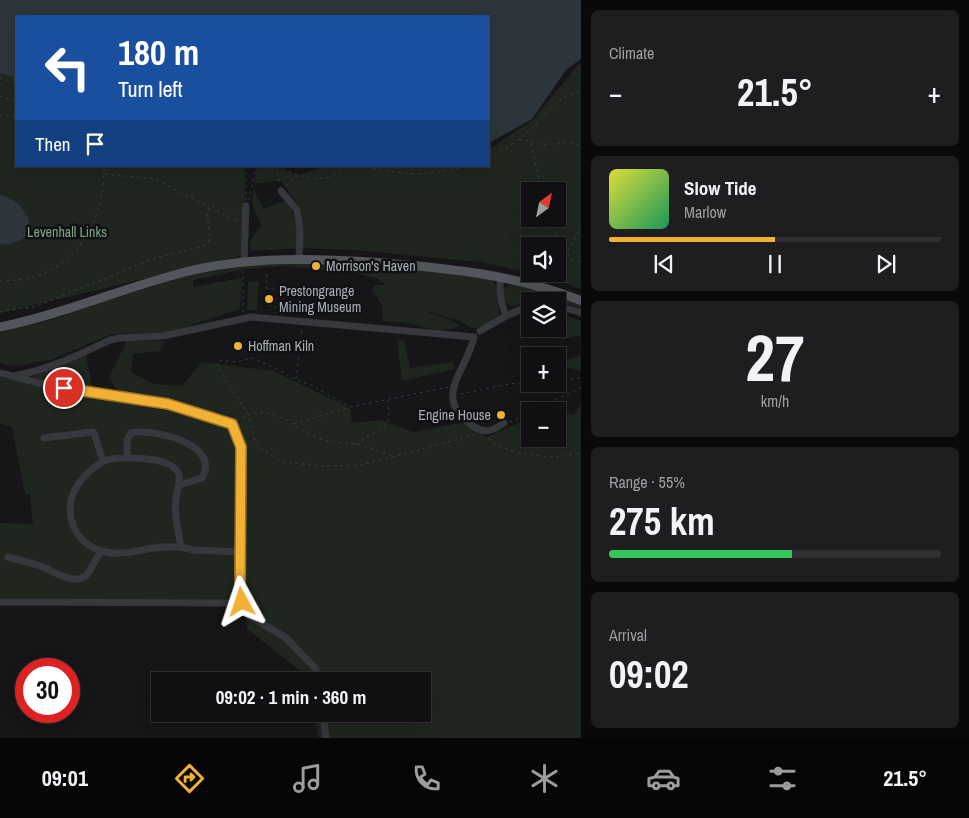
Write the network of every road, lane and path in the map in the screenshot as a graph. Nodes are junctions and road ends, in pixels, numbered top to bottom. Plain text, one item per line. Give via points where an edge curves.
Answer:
1 (0, 78) edge
2 (15, 83) edge
3 (581, 91) edge
4 (0, 96) edge
5 (15, 102) edge
6 (0, 114) edge
7 (15, 117) edge
8 (518, 139) junction
9 (531, 144) junction
10 (581, 147) edge
11 (490, 157) edge
12 (104, 167) edge
13 (244, 167) edge
14 (256, 167) edge
15 (277, 167) edge
16 (280, 167) edge
17 (345, 167) edge
18 (365, 167) edge
19 (462, 167) edge
20 (104, 174) junction
21 (298, 174) junction
22 (540, 182) edge
23 (281, 191) junction
24 (246, 206) junction
25 (209, 207) junction
26 (554, 228) edge
27 (581, 228) edge
28 (567, 250) junction
29 (299, 259) junction
30 (244, 262) junction
31 (581, 262) edge
32 (267, 274) dead end
33 (501, 277) junction
34 (0, 282) edge
35 (581, 301) edge
36 (270, 304) dead end
37 (275, 307) junction
38 (566, 308) edge
39 (521, 309) edge
40 (0, 312) edge
41 (581, 313) edge
42 (506, 316) junction
43 (242, 318) junction
44 (274, 318) junction
45 (302, 321) junction
46 (0, 327) edge
47 (480, 331) dead end
48 (0, 373) edge
49 (14, 376) junction
50 (581, 378) edge
51 (566, 379) edge
52 (296, 380) junction
53 (521, 383) edge
54 (454, 386) junction
55 (581, 387) edge
56 (453, 395) junction
57 (388, 399) junction
58 (551, 402) edge
59 (350, 406) junction
60 (248, 414) junction
61 (521, 416) edge
62 (236, 419) dead end
63 (504, 423) joint
64 (294, 424) junction
65 (485, 432) junction
66 (44, 438) dead end
67 (356, 444) junction
68 (581, 453) edge
69 (396, 457) junction
70 (127, 458) junction
71 (103, 461) junction
72 (179, 485) junction
73 (180, 547) junction
74 (102, 552) junction
75 (240, 552) junction
76 (8, 557) dead end
77 (0, 602) edge
78 (242, 602) junction
79 (316, 672) edge
80 (323, 722) edge
81 (326, 738) edge

1 - 2 path
3 - 8 path via 568,95 550,107
4 - 5 path
6 - 7 path
8 - 9 path
8 - 11 path
9 - 10 path via 568,142
9 - 22 path
12 - 20 path
13 - 24 path
14 - 24 path
15 - 23 path
16 - 21 path
17 - 21 path via 328,178
18 - 19 path via 422,175
20 - 25 path via 155,180
20 - 34 path via 100,206 93,226 77,251 59,266 14,282
21 - 23 path
23 - 29 street via 297,210
24 - 25 path via 235,220
24 - 30 street
25 - 40 path via 210,237 200,248 155,258 36,306
26 - 28 path
27 - 28 path
28 - 31 path via 572,260
29 - 30 main road
29 - 33 main road via 448,268
30 - 43 path
30 - 46 main road via 185,272 40,318
32 - 37 path via 266,288 283,291 282,306
33 - 35 main road
33 - 42 street via 500,294
36 - 37 path via 270,307
37 - 44 path
38 - 41 street
39 - 42 street
42 - 47 street
43 - 44 street
43 - 49 street via 162,336 110,340 52,366
44 - 45 street
45 - 52 path
45 - 54 street via 474,337 472,350
48 - 49 street
49 - 75 street via 47,385 168,404 232,424 241,447
50 - 51 path
52 - 59 path
52 - 60 path via 252,358 236,362 219,360 217,367
53 - 56 path
54 - 56 street
54 - 57 path
55 - 58 path
56 - 65 street via 463,418
57 - 59 path
57 - 67 path via 389,419 385,426
59 - 64 path
60 - 62 path
60 - 64 path via 265,412
60 - 69 path via 256,445 282,462 362,465
61 - 63 path
63 - 65 street
64 - 67 path via 326,441
65 - 68 path via 492,441 511,451 554,457
65 - 69 path
66 - 71 street via 92,432
67 - 69 path
70 - 71 street
70 - 72 street via 168,464 177,470
70 - 72 street via 127,440 131,433 184,440 199,451 206,470 202,478
71 - 74 street via 79,483 71,500 70,516 80,539
72 - 73 street via 176,511
73 - 74 street
73 - 75 street
74 - 76 street via 88,574 77,579
75 - 78 street
77 - 78 street
78 - 79 street via 249,616 285,637
80 - 81 street

